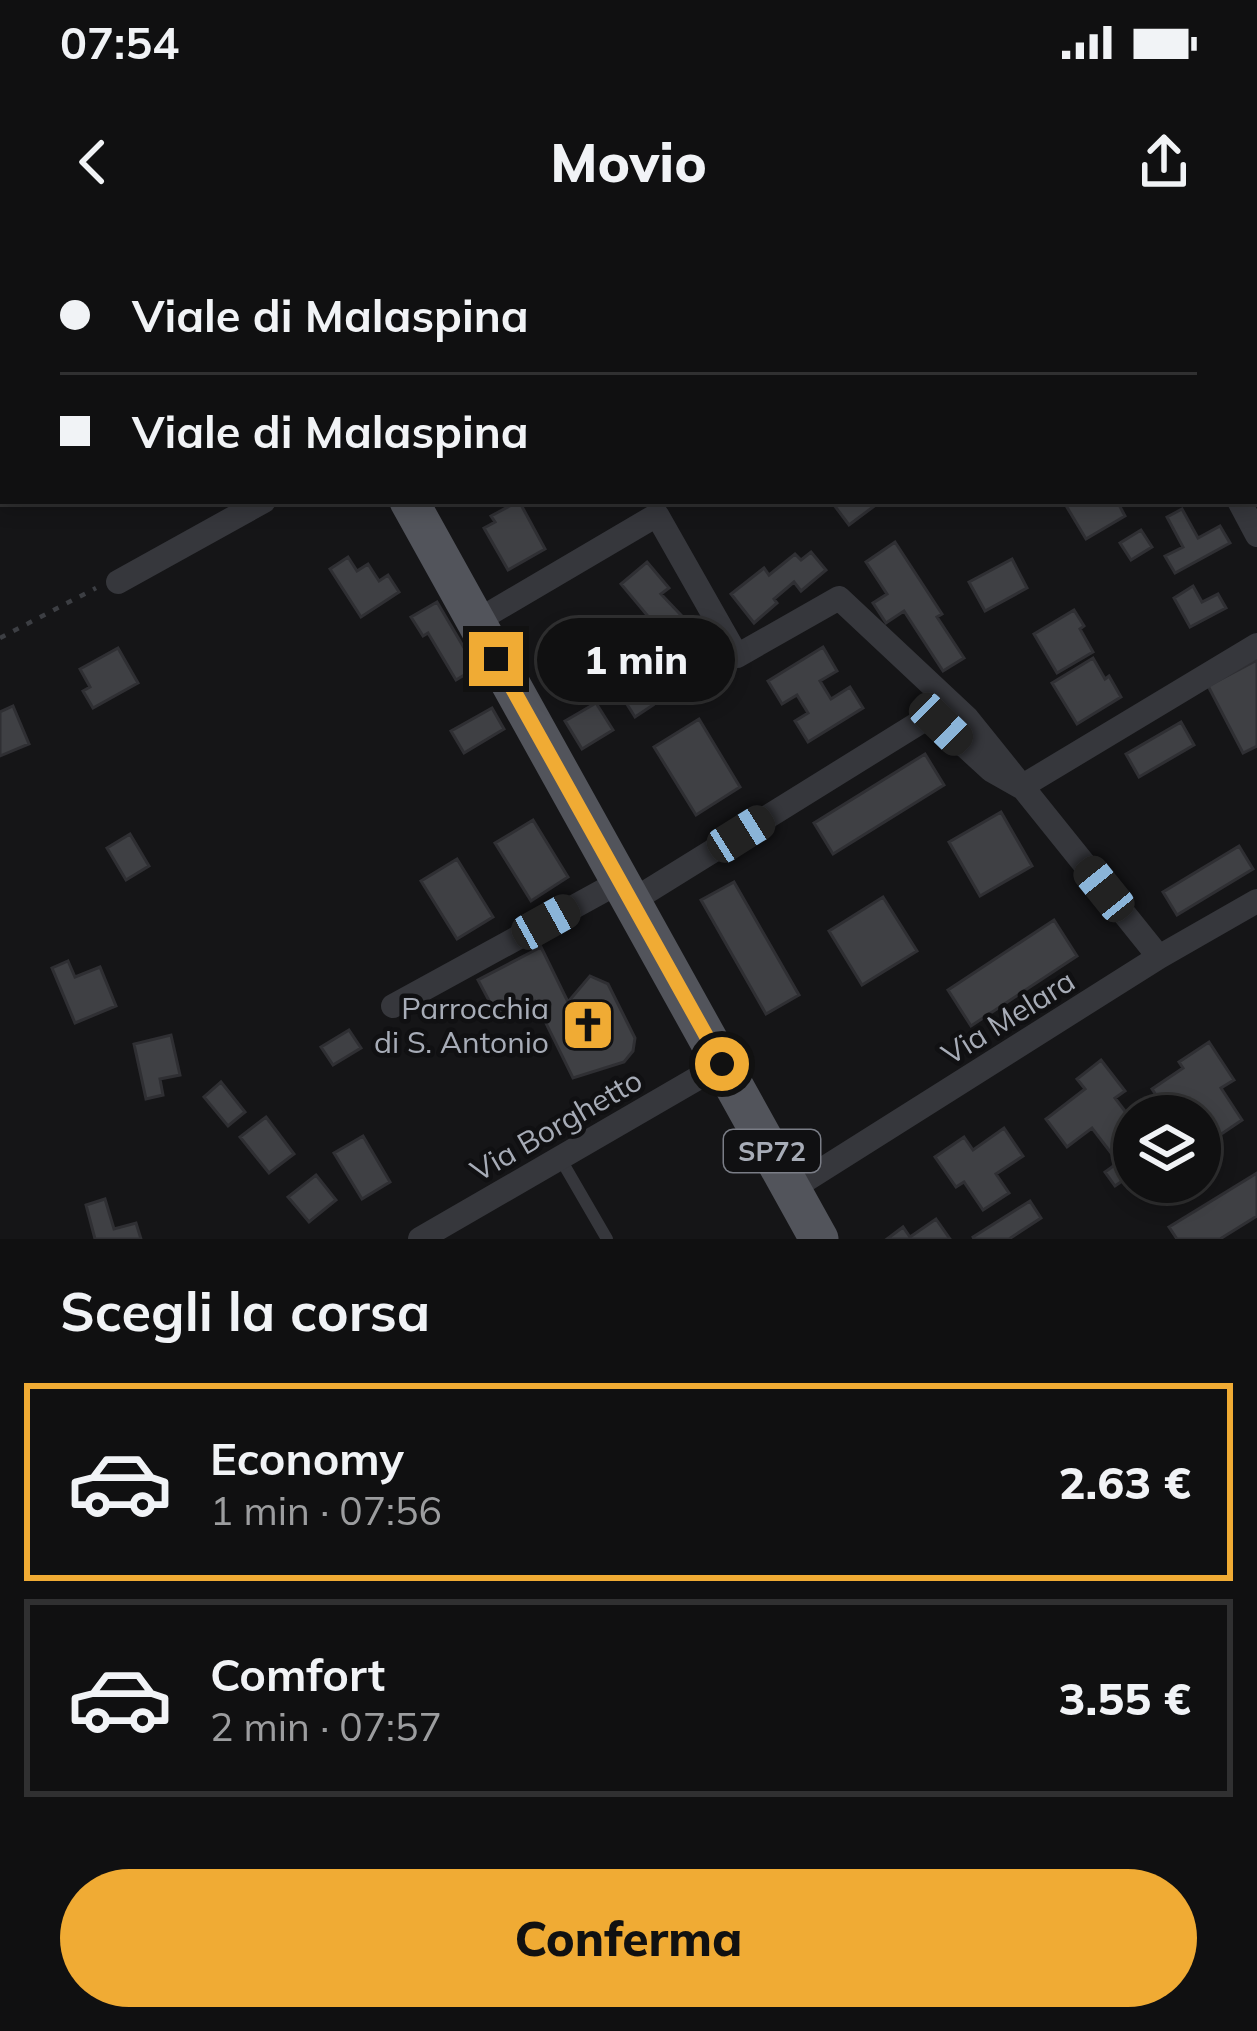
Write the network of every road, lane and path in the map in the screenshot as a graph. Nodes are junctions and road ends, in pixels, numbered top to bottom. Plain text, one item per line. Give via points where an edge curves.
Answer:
1 (259, 504) edge
2 (411, 504) edge
3 (118, 582) joint
4 (475, 622) junction
5 (0, 638) edge
6 (1257, 645) edge
7 (1022, 788) junction
8 (627, 891) junction
9 (1257, 901) edge
10 (1159, 957) junction
11 (394, 1006) dead end
12 (722, 1064) junction
13 (559, 1157) junction
14 (793, 1188) junction
15 (420, 1239) edge
16 (608, 1239) edge
17 (819, 1239) edge

1 - 3 street
2 - 4 main road, SP72
3 - 5 path
4 - 7 street via 657,515 736,656 839,598 967,718
4 - 8 main road, SP72
6 - 7 street
7 - 8 street via 941,724 922,722
7 - 10 street
8 - 11 street
8 - 12 main road, SP72
9 - 10 street, Via Melara
10 - 14 street, Via Melara
12 - 13 street, Via Borghetto
12 - 14 main road, SP72
13 - 15 street, Via Borghetto
13 - 16 lane
14 - 17 main road, SP72

